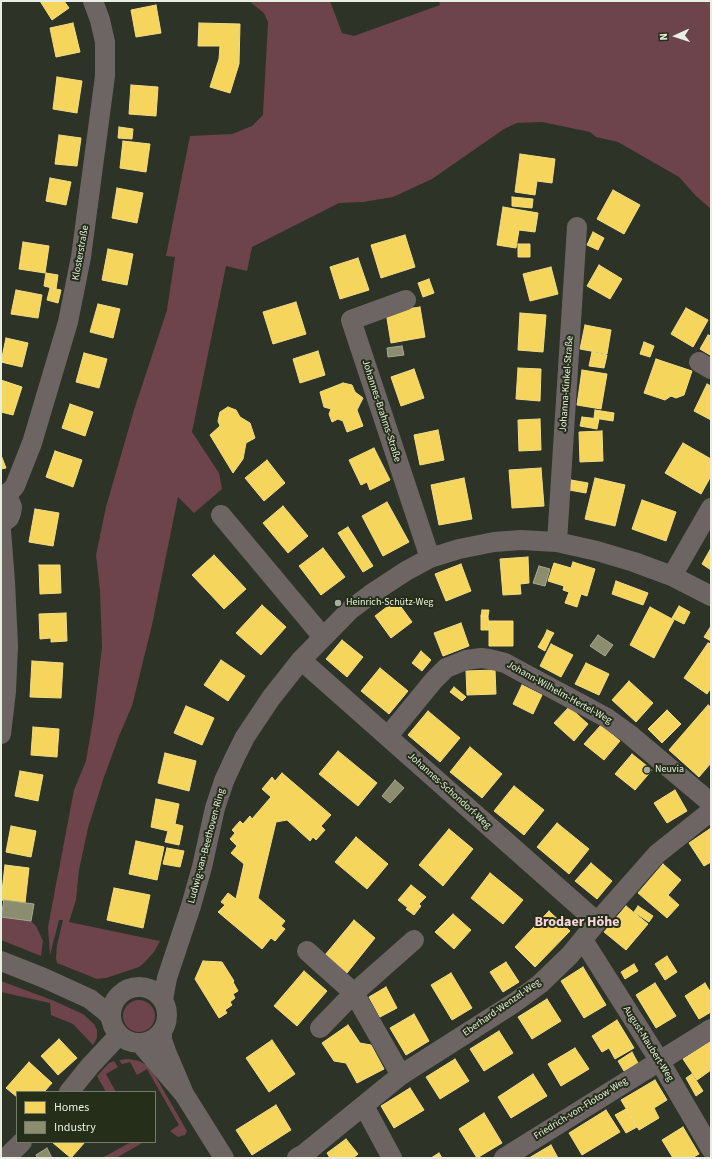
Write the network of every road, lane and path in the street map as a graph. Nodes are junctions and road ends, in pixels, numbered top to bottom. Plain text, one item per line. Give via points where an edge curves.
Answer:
1 (92, 1) edge
2 (577, 227) dead end
3 (406, 300) dead end
4 (3, 495) edge
5 (711, 508) edge
6 (221, 515) dead end
7 (1, 524) edge
8 (1, 530) edge
9 (557, 542) junction
10 (430, 558) junction
11 (672, 576) junction
12 (711, 596) edge
13 (323, 637) junction
14 (301, 660) junction
15 (1, 734) edge
16 (388, 736) junction
17 (711, 803) edge
18 (711, 811) edge
19 (597, 922) junction
20 (180, 937) junction
21 (414, 940) dead end
22 (583, 940) junction
23 (307, 951) dead end
24 (1, 961) edge
25 (44, 978) junction
26 (144, 988) junction
27 (123, 992) junction
28 (354, 993) junction
29 (163, 1000) junction
30 (115, 1026) junction
31 (320, 1028) dead end
32 (711, 1029) edge
33 (162, 1032) junction
34 (140, 1043) junction
35 (659, 1060) junction
36 (402, 1075) junction
37 (70, 1091) edge
38 (184, 1094) junction
39 (364, 1106) junction
40 (21, 1143) edge
41 (711, 1149) edge
42 (6, 1158) edge
43 (224, 1158) edge
44 (297, 1158) edge
45 (392, 1158) edge
46 (504, 1158) edge

1 - 4 street, Klosterstraße via 105,42 105,76 81,257 68,322 32,443 15,486
2 - 9 street, Johanna-Kinkel-Straße
3 - 10 street, Johannes-Brahms-Straße via 351,320
4 - 7 street, Klosterstraße via 10,502 11,513
5 - 11 street
6 - 13 street
8 - 15 street via 8,646
9 - 10 street, Ludwig-van-Beethoven-Ring via 494,542
9 - 11 street, Ludwig-van-Beethoven-Ring via 597,551
10 - 13 street, Ludwig-van-Beethoven-Ring via 374,592 350,610
11 - 12 street, Ludwig-van-Beethoven-Ring
13 - 14 street, Ludwig-van-Beethoven-Ring
14 - 16 street, Johannes-Schondorf-Weg
14 - 20 street, Ludwig-van-Beethoven-Ring via 245,737 224,781 193,900
16 - 17 street, Johann-Wilhelm-Hertel-Weg via 446,668 466,660 489,659 504,663 607,718
16 - 19 street, Johannes-Schondorf-Weg
18 - 19 street, Eberhard-Wenzel-Weg via 657,854
19 - 22 street, Eberhard-Wenzel-Weg
20 - 26 street, Ludwig-van-Beethoven-Ring via 158,973
20 - 29 street, Ludwig-van-Beethoven-Ring
21 - 28 street
22 - 35 street, August-Naubert-Weg
22 - 36 street, Eberhard-Wenzel-Weg via 540,984
23 - 28 street
24 - 25 street, Ludwig-van-Beethoven-Ring
25 - 27 street, Ludwig-van-Beethoven-Ring via 101,992
25 - 30 street, Ludwig-van-Beethoven-Ring via 90,999 105,1011
26 - 27 street, Ludwig-van-Beethoven-Ring
26 - 29 street via 153,991
27 - 30 street via 115,1001 111,1012
28 - 31 street
28 - 36 street
29 - 33 street, Ludwig-van-Beethoven-Ring via 167,1016
30 - 34 street, Ludwig-van-Beethoven-Ring via 131,1042
30 - 37 street via 90,1066
32 - 35 street, Friedrich-von-Flotow-Weg
33 - 34 street via 151,1040
33 - 38 street, Ludwig-van-Beethoven-Ring via 162,1040
34 - 38 street, Ludwig-van-Beethoven-Ring
35 - 41 street, August-Naubert-Weg
35 - 46 street, Friedrich-von-Flotow-Weg
36 - 39 street, Eberhard-Wenzel-Weg
38 - 43 street, Ludwig-van-Beethoven-Ring
39 - 44 street, Eberhard-Wenzel-Weg
39 - 45 street
40 - 42 street

